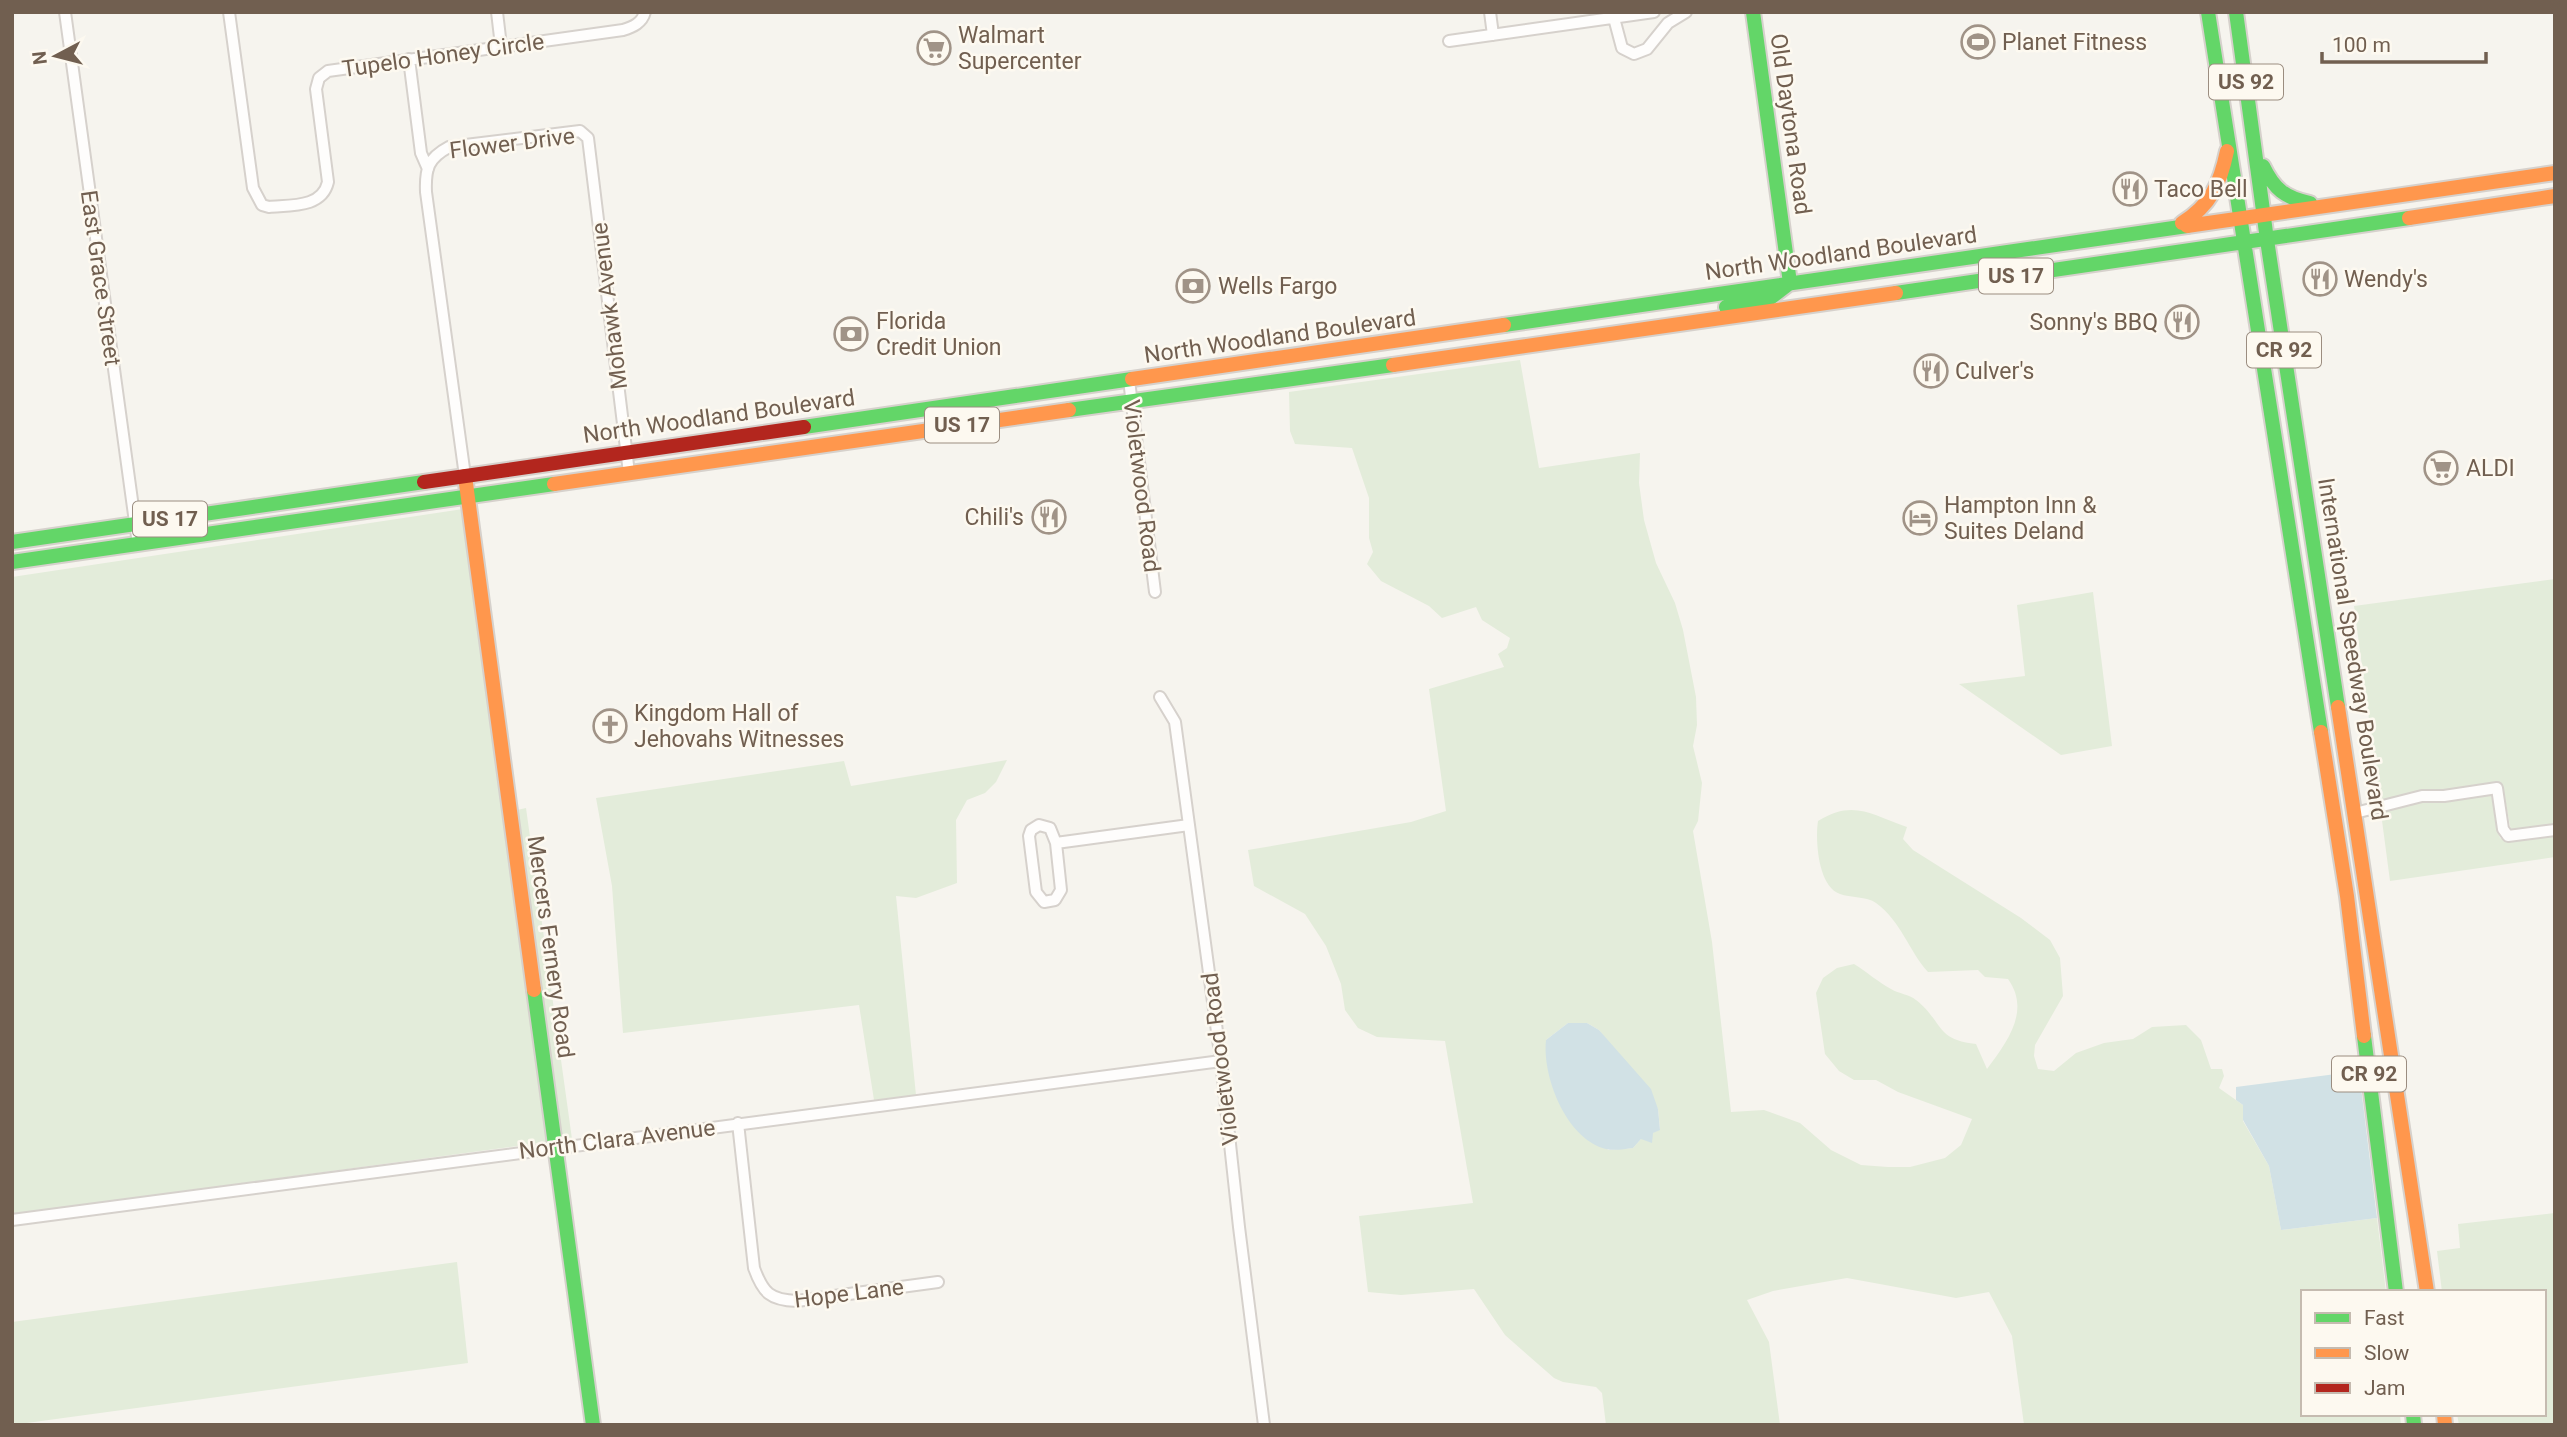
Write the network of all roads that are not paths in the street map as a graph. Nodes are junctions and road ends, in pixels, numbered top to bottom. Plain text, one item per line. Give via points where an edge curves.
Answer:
1 (65, 12) edge
2 (229, 12) edge
3 (497, 12) edge
4 (645, 12) edge
5 (1490, 12) edge
6 (1654, 12) edge
7 (1686, 12) edge
8 (1753, 12) edge
9 (2208, 12) edge
10 (2236, 12) edge
11 (1614, 18) junction
12 (1493, 35) junction
13 (1449, 41) dead end
14 (501, 46) junction
15 (409, 59) junction
16 (589, 138) joint
17 (2229, 141) junction
18 (2256, 152) junction
19 (428, 169) junction
20 (2555, 173) edge
21 (2451, 187) junction
22 (2555, 196) edge
23 (2323, 205) junction
24 (2454, 211) junction
25 (2263, 215) junction
26 (2241, 218) junction
27 (2173, 228) junction
28 (2267, 240) junction
29 (2244, 243) junction
30 (1959, 258) junction
31 (1820, 278) junction
32 (1790, 283) junction
33 (1913, 291) junction
34 (1787, 309) junction
35 (1682, 324) junction
36 (1496, 328) junction
37 (1460, 333) junction
38 (2282, 340) junction
39 (2260, 343) junction
40 (1468, 354) junction
41 (1418, 361) junction
42 (1129, 380) junction
43 (1131, 401) junction
44 (789, 429) junction
45 (792, 450) junction
46 (627, 453) junction
47 (2301, 460) junction
48 (629, 473) junction
49 (2280, 473) junction
50 (465, 476) junction
51 (468, 497) junction
52 (299, 500) junction
53 (301, 521) junction
54 (135, 524) junction
55 (12, 542) edge
56 (138, 544) junction
57 (12, 562) edge
58 (2297, 577) junction
59 (2319, 580) junction
60 (1156, 592) dead end
61 (1160, 697) dead end
62 (2342, 728) junction
63 (2321, 730) junction
64 (2355, 813) junction
65 (1189, 825) junction
66 (2555, 830) edge
67 (1056, 843) junction
68 (2347, 896) junction
69 (2368, 896) junction
70 (1221, 1061) junction
71 (738, 1123) junction
72 (555, 1147) junction
73 (12, 1220) edge
74 (938, 1282) dead end
75 (2396, 1290) edge
76 (2427, 1290) edge
77 (593, 1425) edge
78 (1264, 1425) edge

1 - 54 street, East Grace Street
2 - 15 street, Tupelo Honey Circle via 253,188 262,205 269,207 313,202 326,191 316,89 319,78 328,71
3 - 14 street
4 - 14 street, Tupelo Honey Circle via 643,19 623,30
5 - 12 street
6 - 11 street
7 - 11 street via 1668,23 1647,49 1634,54 1622,48
8 - 32 main road, Old Daytona Road
9 - 17 main road, International Speedway Boulevard / US 92
10 - 18 main road, International Speedway Boulevard / US 92
11 - 12 street
12 - 13 street
14 - 15 street, Tupelo Honey Circle
15 - 19 street via 421,153
16 - 19 street, Flower Drive via 580,131 449,147 435,154
16 - 46 street, Mohawk Avenue
17 - 26 main road, International Speedway Boulevard / US 92
17 - 27 main road via 2221,182 2213,197 2197,214
18 - 23 main road, US 92 via 2278,192 2291,200
18 - 25 main road, International Speedway Boulevard / CR 92
19 - 50 street via 426,192
20 - 21 main road, North Woodland Boulevard / US 17
21 - 23 main road, North Woodland Boulevard / US 17
21 - 24 street
22 - 24 main road, North Woodland Boulevard / US 17
23 - 25 main road, North Woodland Boulevard / US 17
24 - 28 main road, North Woodland Boulevard / US 17
25 - 26 main road, North Woodland Boulevard / US 17
25 - 28 main road, International Speedway Boulevard / CR 92
26 - 27 main road, North Woodland Boulevard / US 17
26 - 29 main road, International Speedway Boulevard / US 92
27 - 30 main road, North Woodland Boulevard / US 17
28 - 29 main road, North Woodland Boulevard / US 17
28 - 38 main road, International Speedway Boulevard / CR 92
29 - 33 main road, North Woodland Boulevard / US 17
29 - 39 main road, International Speedway Boulevard / CR 92
30 - 31 main road, North Woodland Boulevard / US 17
30 - 33 main road via 1944,276
31 - 32 main road, North Woodland Boulevard / US 17
31 - 34 main road via 1802,290
32 - 35 main road via 1773,299 1727,307
32 - 36 main road, North Woodland Boulevard / US 17
33 - 34 main road, North Woodland Boulevard / US 17
34 - 35 main road, North Woodland Boulevard / US 17
35 - 40 main road, North Woodland Boulevard / US 17
36 - 37 main road, North Woodland Boulevard / US 17
36 - 40 main road via 1475,339
37 - 41 main road via 1446,349
37 - 42 main road, North Woodland Boulevard / US 17
38 - 39 main road
38 - 47 main road, International Speedway Boulevard / CR 92
39 - 49 main road, International Speedway Boulevard / CR 92
40 - 41 main road, North Woodland Boulevard / US 17
41 - 43 main road, North Woodland Boulevard / US 17
42 - 43 street, Violetwood Road
42 - 44 main road, North Woodland Boulevard / US 17
43 - 45 main road, North Woodland Boulevard / US 17
43 - 60 street, Violetwood Road
44 - 45 street
44 - 46 main road, North Woodland Boulevard / US 17
45 - 48 main road, North Woodland Boulevard / US 17
46 - 48 street, Mohawk Avenue
46 - 50 main road, North Woodland Boulevard / US 17
47 - 49 main road
47 - 59 main road, International Speedway Boulevard / CR 92
48 - 51 main road, North Woodland Boulevard / US 17
49 - 58 main road, International Speedway Boulevard / CR 92
50 - 51 main road, Mercers Fernery Road
50 - 52 main road, North Woodland Boulevard / US 17
51 - 53 main road, North Woodland Boulevard / US 17
51 - 72 main road, Mercers Fernery Road
52 - 53 street
52 - 54 main road, North Woodland Boulevard / US 17
53 - 56 main road, North Woodland Boulevard / US 17
54 - 55 main road, North Woodland Boulevard / US 17
54 - 56 street, East Grace Street
56 - 57 main road, North Woodland Boulevard / US 17
58 - 59 main road
58 - 63 main road, International Speedway Boulevard / CR 92
59 - 62 main road, International Speedway Boulevard / CR 92
61 - 65 street, Violetwood Road via 1175,722
62 - 63 main road
62 - 64 main road, International Speedway Boulevard / CR 92
63 - 68 main road, International Speedway Boulevard / CR 92
64 - 66 street via 2422,796 2497,788 2503,830 2508,836
64 - 69 main road, International Speedway Boulevard / CR 92
65 - 67 street
65 - 70 street, Violetwood Road
67 - 67 street via 1061,890 1055,900 1044,902 1036,892 1031,830 1039,825 1050,828
68 - 69 main road
68 - 75 main road, International Speedway Boulevard / CR 92
69 - 76 main road, International Speedway Boulevard / CR 92
70 - 71 street, North Clara Avenue
70 - 78 street, Violetwood Road
71 - 72 street, North Clara Avenue
71 - 74 street, Hope Lane via 754,1268 770,1295 797,1301
72 - 73 street, North Clara Avenue
72 - 77 main road, Mercers Fernery Road

